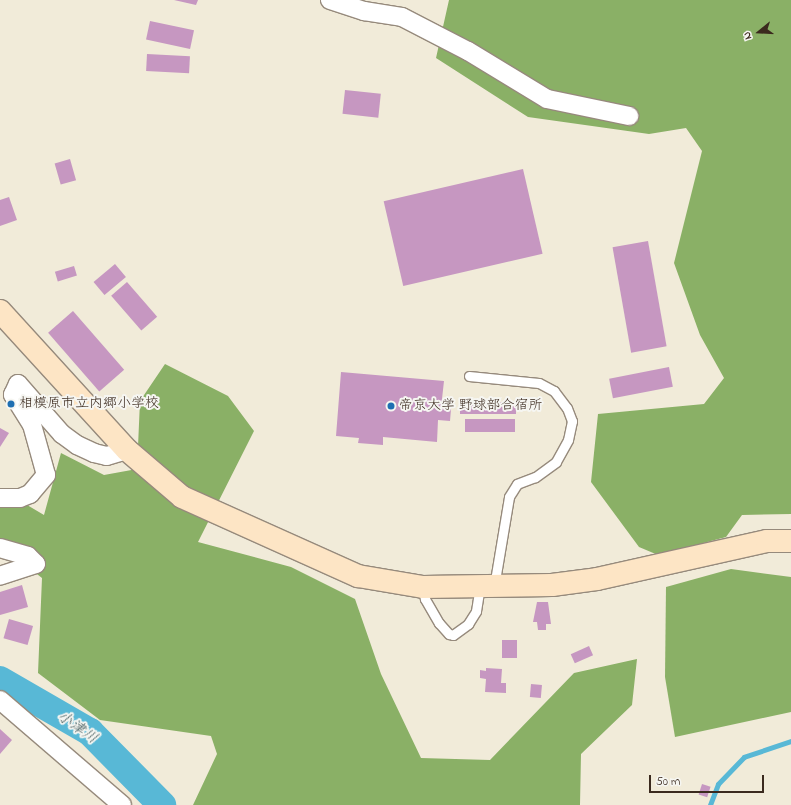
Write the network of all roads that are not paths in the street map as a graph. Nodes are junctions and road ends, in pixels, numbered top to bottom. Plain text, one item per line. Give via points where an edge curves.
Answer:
1 (330, 0) edge
2 (629, 116) dead end
3 (0, 311) edge
4 (470, 376) dead end
5 (127, 450) junction
6 (0, 498) edge
7 (791, 541) edge
8 (0, 548) edge
9 (0, 576) edge
10 (423, 587) junction
11 (487, 587) junction
12 (0, 700) edge
13 (122, 805) edge

1 - 2 street via 364,11 402,17 468,51 547,99
3 - 5 street
4 - 11 lane via 539,383 554,391 567,408 572,421 568,440 556,462 535,477 516,484 509,497
5 - 6 street via 107,456 77,445 62,434 18,384 13,395 32,425 46,474 30,494 20,498
5 - 10 street via 182,497 215,514 358,576
7 - 11 street via 767,541 597,579 552,585
8 - 9 street via 28,556 36,564
10 - 11 street
10 - 11 lane via 425,599 439,623 453,635 468,624
12 - 13 street

